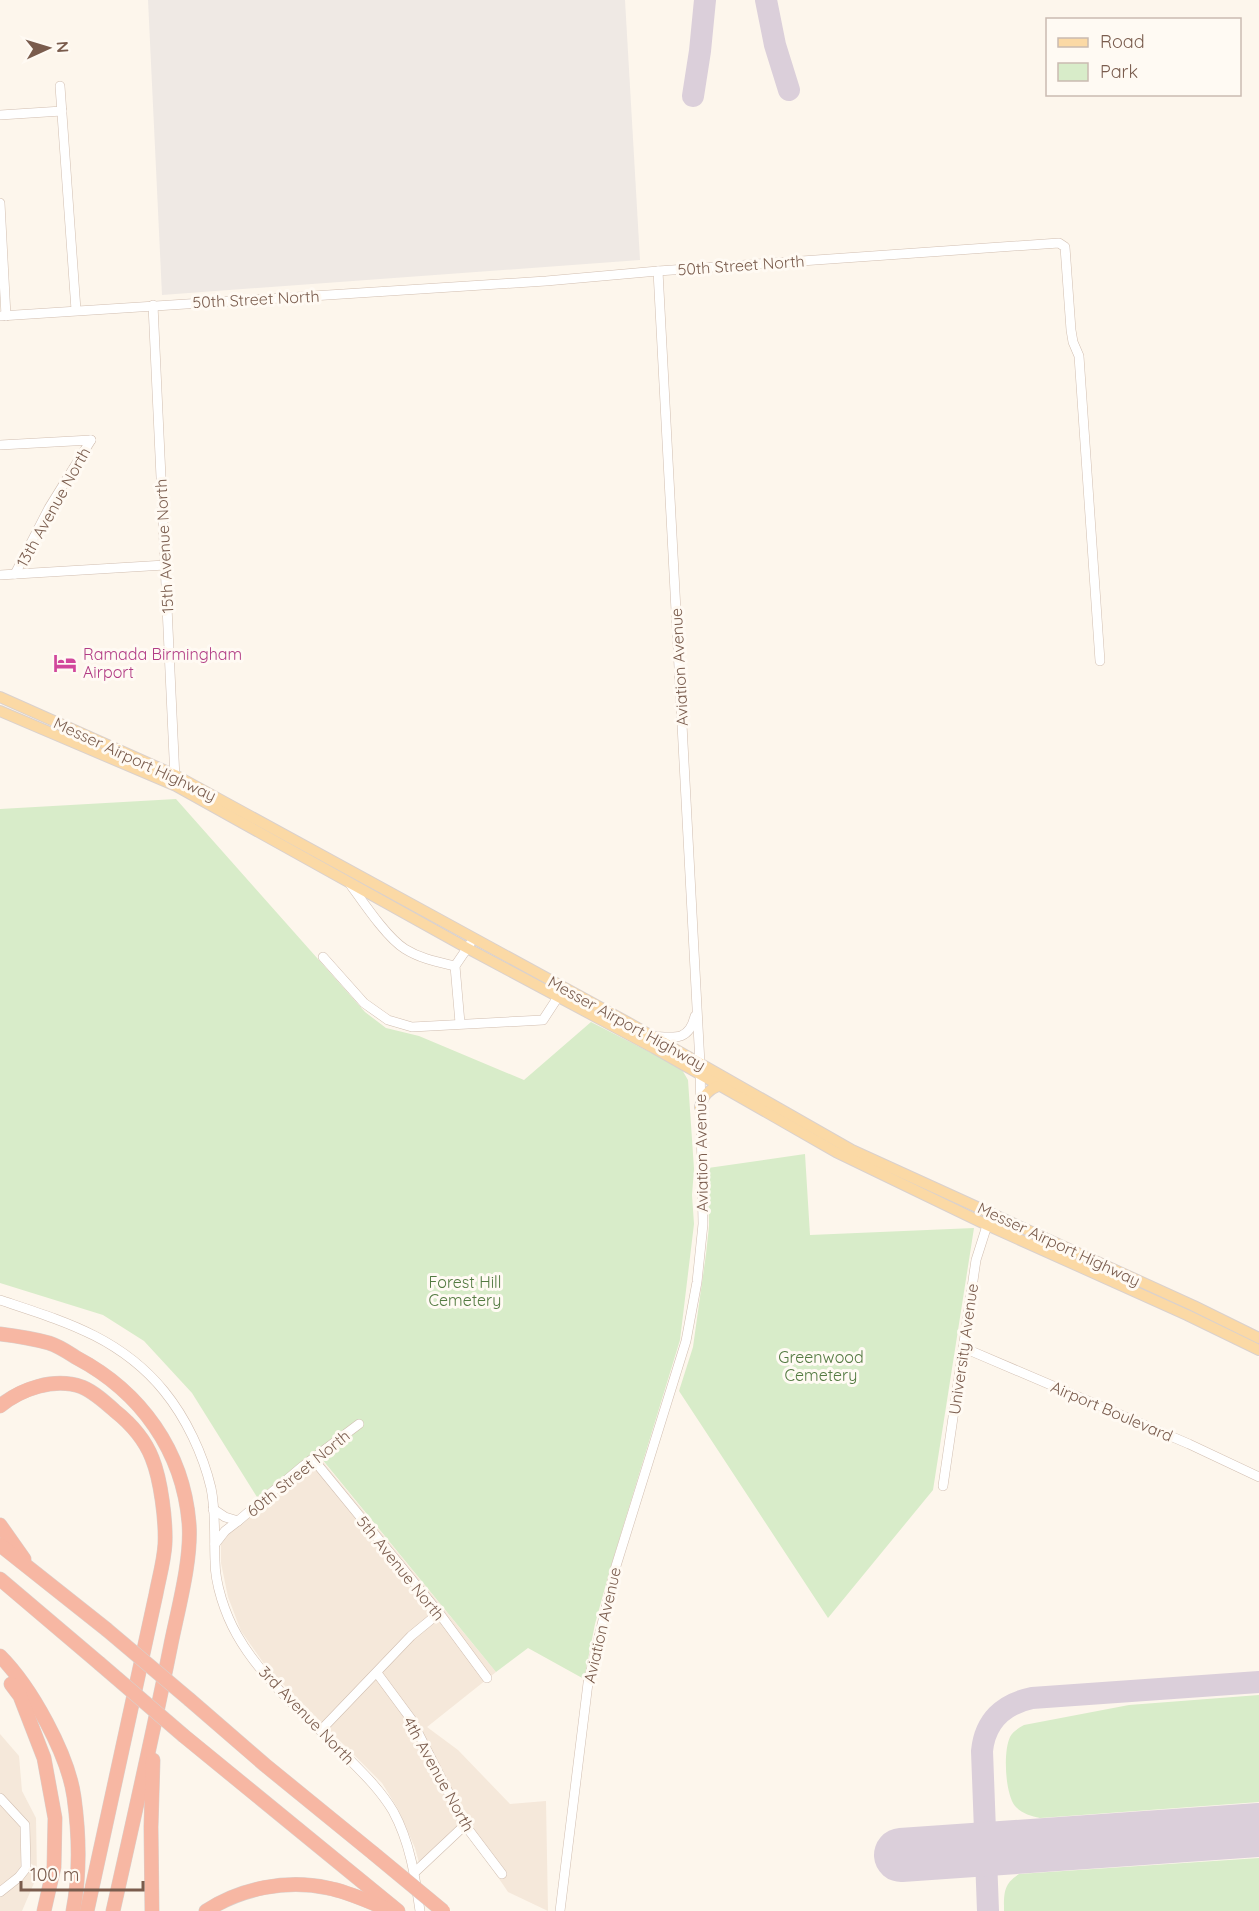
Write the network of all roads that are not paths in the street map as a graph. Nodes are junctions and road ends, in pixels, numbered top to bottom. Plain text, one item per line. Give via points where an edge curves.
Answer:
1 (60, 86) dead end
2 (62, 111) junction
3 (0, 115) edge
4 (0, 203) edge
5 (658, 271) junction
6 (153, 305) junction
7 (76, 310) junction
8 (3, 316) edge
9 (0, 445) edge
10 (165, 565) junction
11 (15, 574) junction
12 (0, 575) edge
13 (1100, 661) dead end
14 (0, 697) edge
15 (0, 711) edge
16 (175, 781) junction
17 (349, 882) junction
18 (470, 944) junction
19 (323, 957) dead end
20 (455, 966) junction
21 (558, 997) junction
22 (696, 1001) junction
23 (459, 1023) junction
24 (651, 1036) junction
25 (700, 1070) junction
26 (718, 1086) junction
27 (700, 1107) junction
28 (991, 1213) junction
29 (987, 1225) junction
30 (0, 1300) edge
31 (0, 1335) edge
32 (1259, 1338) edge
33 (964, 1348) junction
34 (1259, 1350) edge
35 (0, 1406) edge
36 (358, 1424) dead end
37 (313, 1459) junction
38 (1259, 1477) edge
39 (943, 1486) dead end
40 (213, 1509) junction
41 (238, 1521) junction
42 (0, 1525) edge
43 (215, 1544) junction
44 (0, 1545) edge
45 (34, 1573) junction
46 (0, 1579) edge
47 (439, 1613) junction
48 (0, 1656) edge
49 (0, 1667) edge
50 (376, 1673) junction
51 (487, 1678) dead end
52 (155, 1722) junction
53 (321, 1730) junction
54 (0, 1798) edge
55 (465, 1825) junction
56 (415, 1872) junction
57 (502, 1874) dead end
58 (0, 1892) edge
59 (44, 1911) edge
60 (73, 1911) edge
61 (87, 1911) edge
62 (113, 1911) edge
63 (152, 1911) edge
64 (206, 1911) edge
65 (393, 1911) edge
66 (398, 1911) edge
67 (420, 1911) edge
68 (443, 1911) edge
69 (560, 1911) edge

1 - 2 street
2 - 3 street
2 - 7 street
4 - 8 street
5 - 6 street, 50th Street North via 546,282
5 - 13 street, 50th Street North via 1056,242 1063,245 1071,330 1079,356
5 - 22 street, Aviation Avenue
6 - 7 street, 50th Street North
6 - 10 street, 15th Avenue North
7 - 8 street, 50th Street North
9 - 11 street, 13th Avenue North via 91,440
10 - 11 street
10 - 16 street, 15th Avenue North
11 - 12 street
14 - 16 main road, Messer Airport Highway
15 - 16 main road, Messer Airport Highway
16 - 17 main road, Messer Airport Highway
16 - 18 main road, Messer Airport Highway
17 - 18 main road, Messer Airport Highway
17 - 20 street via 372,915 403,948 425,959
18 - 20 street
18 - 21 main road, Messer Airport Highway
18 - 24 main road, Messer Airport Highway
19 - 23 street via 364,1003 388,1020 412,1027
20 - 23 street
21 - 23 street via 543,1020
21 - 25 main road, Messer Airport Highway
22 - 24 street via 689,1032 682,1036
22 - 25 street, Aviation Avenue
24 - 25 main road, Messer Airport Highway
25 - 26 main road, Messer Airport Highway
25 - 27 street, Aviation Avenue
25 - 28 main road, Messer Airport Highway via 852,1150
26 - 27 main road via 703,1097
26 - 29 main road, Messer Airport Highway via 836,1152
27 - 69 street, Aviation Avenue via 703,1224 697,1282 686,1341 616,1566 588,1683
28 - 29 street, University Avenue
28 - 32 main road, Messer Airport Highway
29 - 33 street, University Avenue via 976,1260
29 - 34 main road, Messer Airport Highway
30 - 40 street, 3rd Avenue North via 74,1325 107,1341 140,1365 164,1391 190,1431 211,1489
31 - 52 highway via 51,1343 120,1386 157,1428 182,1480 189,1526 187,1553
33 - 38 street, Airport Boulevard
33 - 39 street, University Avenue
35 - 61 highway via 24,1391 65,1383 100,1398 126,1420 152,1457 160,1496 165,1544 158,1584
36 - 37 street, 60th Street North
37 - 41 street, 60th Street North
37 - 47 street, 5th Avenue North
40 - 41 street, 60th Street North
40 - 43 street, 3rd Avenue North
41 - 43 street, 60th Street North
42 - 45 highway
43 - 53 street, 3rd Avenue North via 222,1599 236,1634 263,1672
44 - 45 highway
45 - 68 highway, bridge
46 - 66 highway, bridge
47 - 50 street
47 - 51 street, 5th Avenue North
48 - 60 highway via 39,1710 58,1745 74,1795 78,1850
49 - 59 highway via 20,1696 44,1758 55,1818 54,1867
50 - 53 street
50 - 55 street, 4th Avenue North via 411,1719
52 - 62 highway
52 - 63 highway
53 - 56 street, 3rd Avenue North via 377,1787 393,1812
54 - 58 street via 24,1825 26,1868
55 - 56 street
55 - 57 street, 4th Avenue North
56 - 67 street, 3rd Avenue North
64 - 65 highway via 243,1893 288,1885 327,1888

